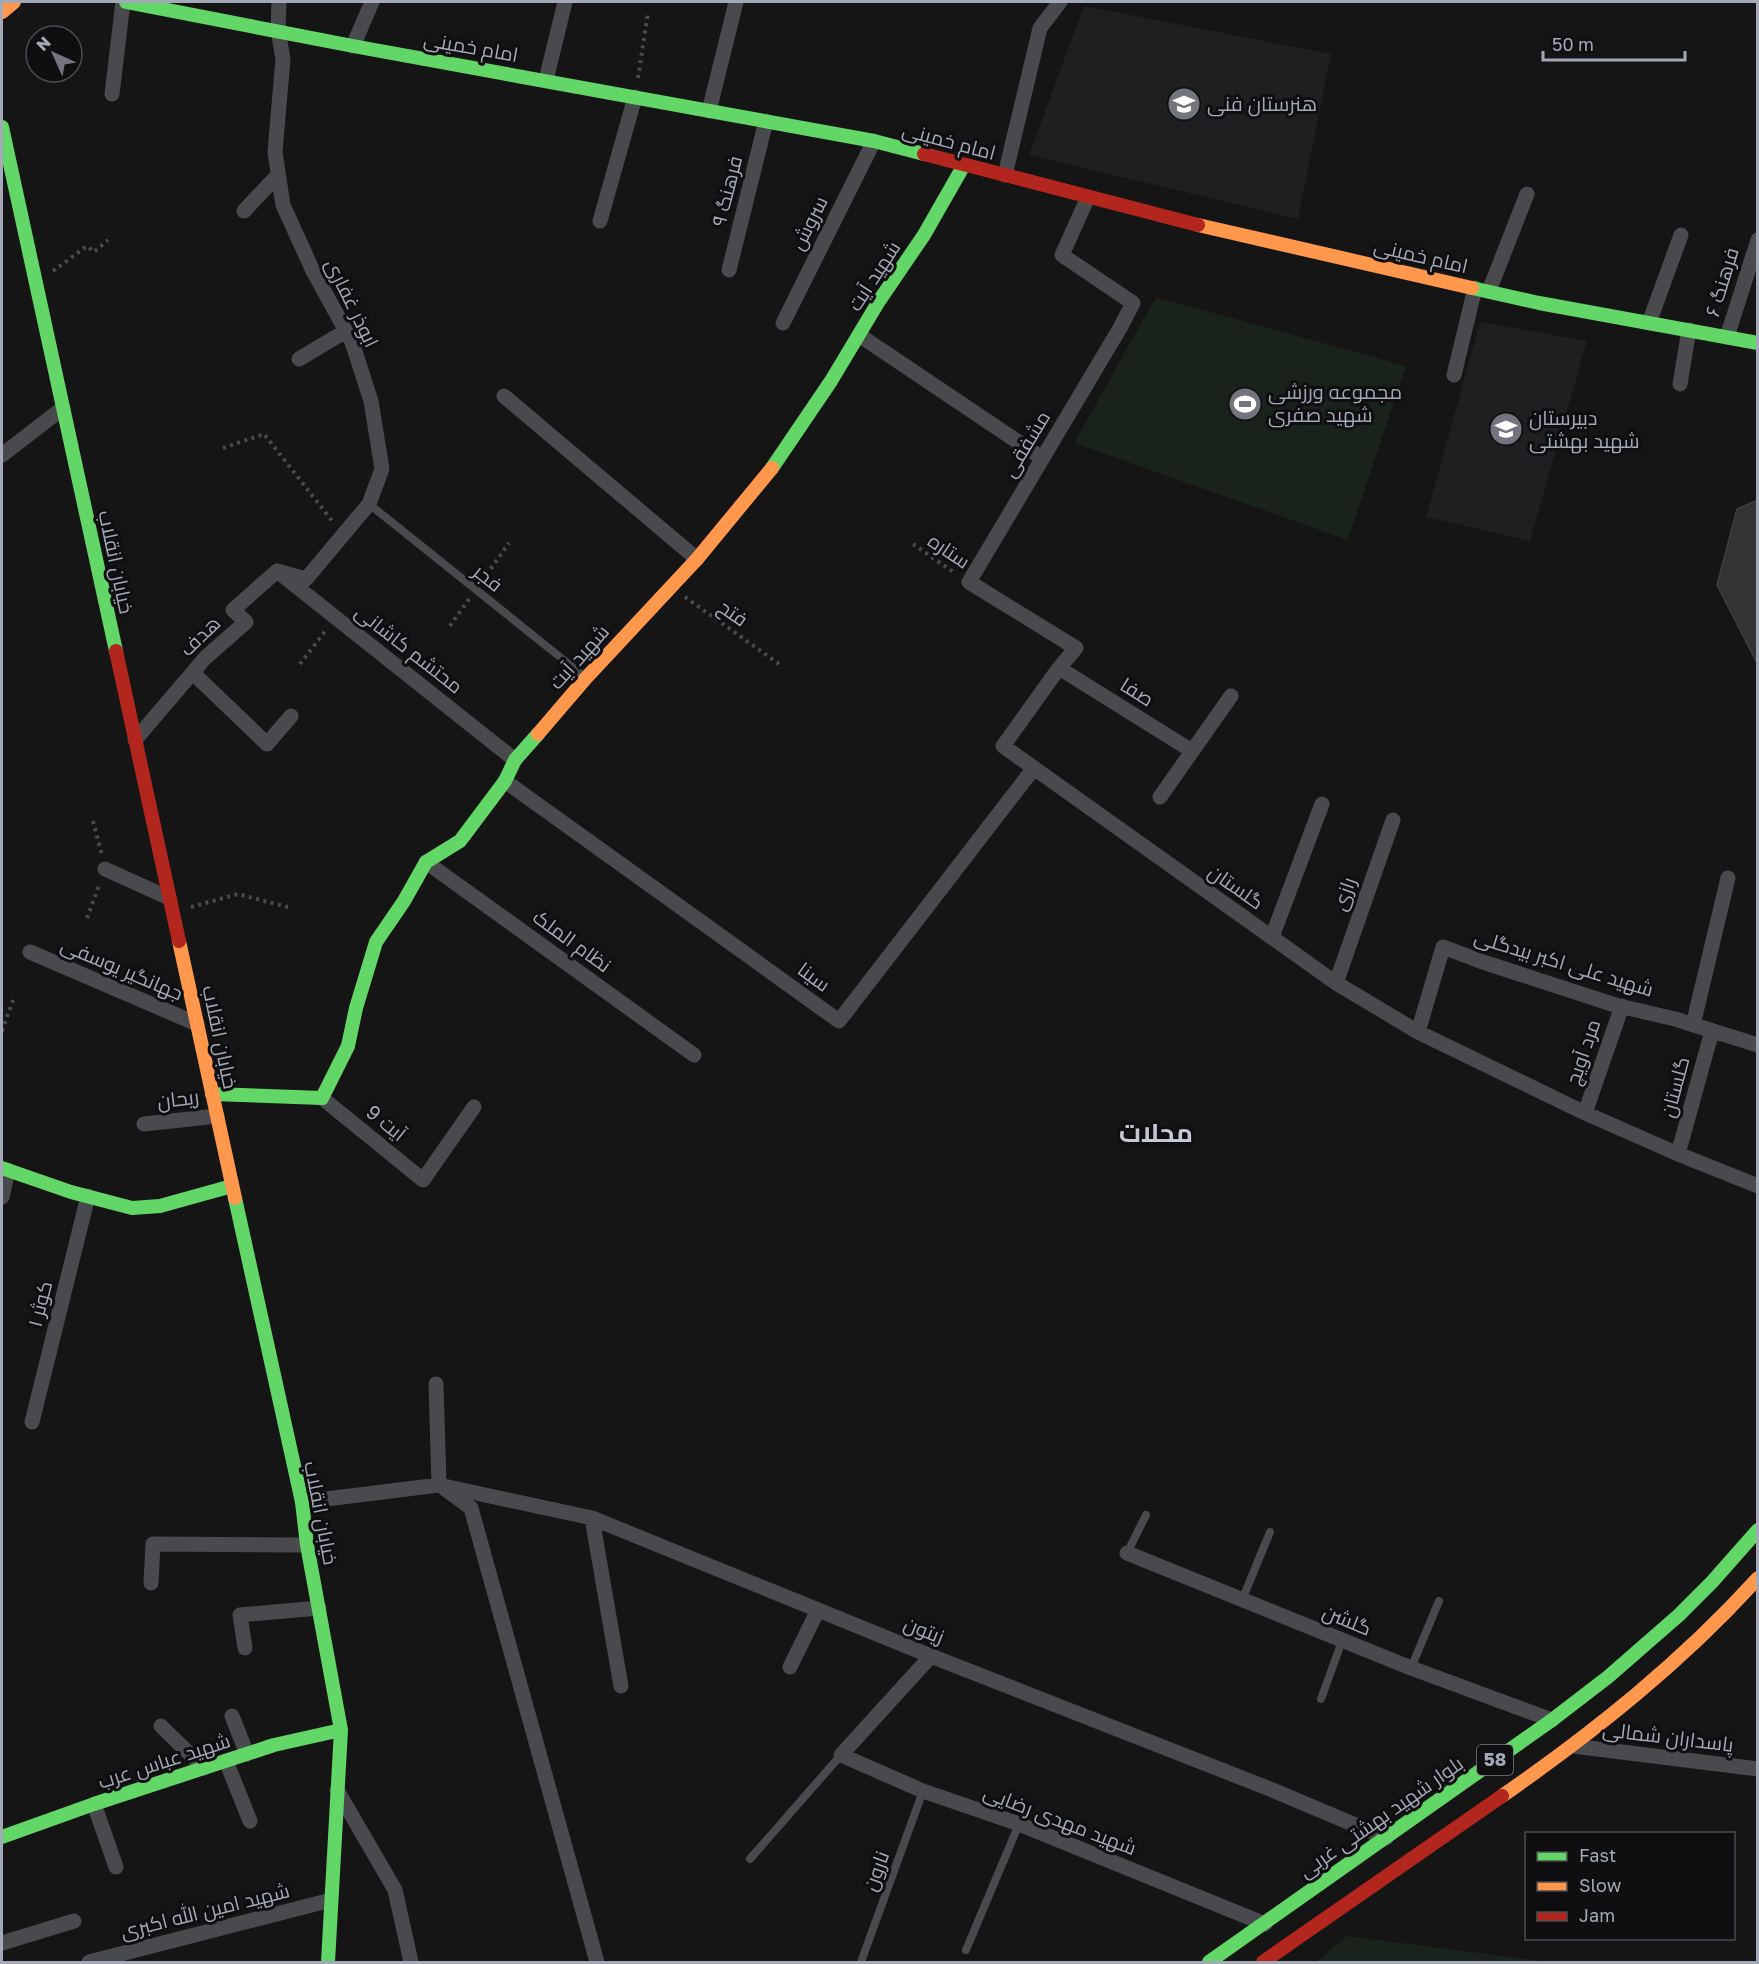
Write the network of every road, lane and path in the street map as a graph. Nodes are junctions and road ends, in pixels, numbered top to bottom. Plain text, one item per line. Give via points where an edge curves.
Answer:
1 (14, 2) edge
2 (130, 2) edge
3 (279, 2) edge
4 (372, 2) edge
5 (565, 2) edge
6 (736, 2) edge
7 (1060, 2) edge
8 (2, 12) edge
9 (648, 12) dead end
10 (278, 30) junction
11 (353, 46) junction
12 (546, 80) junction
13 (112, 94) dead end
14 (635, 97) junction
15 (709, 111) junction
16 (766, 121) junction
17 (2, 127) edge
18 (874, 141) junction
19 (4, 148) edge
20 (964, 165) junction
21 (278, 175) junction
22 (1005, 175) junction
23 (1527, 194) dead end
24 (1088, 197) junction
25 (244, 212) dead end
26 (600, 221) dead end
27 (1681, 235) dead end
28 (108, 240) dead end
29 (1758, 240) edge
30 (729, 270) dead end
31 (36, 284) junction
32 (1482, 290) junction
33 (783, 323) dead end
34 (1649, 323) junction
35 (1689, 330) junction
36 (346, 331) junction
37 (859, 334) junction
38 (1727, 337) junction
39 (1758, 343) edge
40 (299, 359) dead end
41 (1454, 375) dead end
42 (1680, 384) dead end
43 (504, 396) dead end
44 (63, 408) junction
45 (223, 448) dead end
46 (2, 455) edge
47 (1042, 458) junction
48 (369, 504) junction
49 (343, 535) junction
50 (509, 543) dead end
51 (913, 544) dead end
52 (697, 559) junction
53 (277, 571) junction
54 (969, 582) junction
55 (670, 586) junction
56 (476, 589) junction
57 (335, 617) junction
58 (450, 626) dead end
59 (300, 664) dead end
60 (779, 664) dead end
61 (1059, 668) junction
62 (193, 672) junction
63 (586, 678) junction
64 (1231, 696) dead end
65 (291, 716) dead end
66 (135, 740) junction
67 (1192, 752) junction
68 (516, 760) junction
69 (1034, 768) junction
70 (505, 781) junction
71 (1160, 797) dead end
72 (1323, 804) dead end
73 (1393, 820) dead end
74 (426, 862) junction
75 (105, 869) dead end
76 (1728, 879) dead end
77 (171, 905) junction
78 (291, 908) dead end
79 (1272, 937) junction
80 (30, 952) dead end
81 (1336, 983) junction
82 (13, 1000) dead end
83 (1622, 1006) junction
84 (197, 1024) junction
85 (1693, 1025) junction
86 (2, 1031) edge
87 (1712, 1031) junction
88 (1418, 1032) junction
89 (1758, 1045) edge
90 (694, 1055) dead end
91 (212, 1094) junction
92 (322, 1098) junction
93 (474, 1107) dead end
94 (1585, 1113) junction
95 (217, 1116) junction
96 (144, 1124) dead end
97 (1678, 1154) junction
98 (5, 1169) edge
99 (232, 1186) junction
100 (1758, 1186) edge
101 (88, 1196) junction
102 (2, 1197) edge
103 (435, 1384) dead end
104 (32, 1422) dead end
105 (439, 1485) junction
106 (302, 1502) junction
107 (1146, 1515) dead end
108 (592, 1518) junction
109 (1758, 1530) edge
110 (1270, 1532) dead end
111 (307, 1545) junction
112 (1127, 1553) joint
113 (1758, 1578) edge
114 (151, 1583) dead end
115 (1242, 1600) junction
116 (1439, 1601) dead end
117 (319, 1608) junction
118 (818, 1610) junction
119 (1342, 1641) junction
120 (245, 1648) dead end
121 (931, 1656) junction
122 (790, 1667) dead end
123 (1411, 1668) junction
124 (621, 1686) dead end
125 (1321, 1699) dead end
126 (232, 1716) dead end
127 (1552, 1720) junction
128 (161, 1726) dead end
129 (340, 1730) junction
130 (1573, 1746) junction
131 (248, 1754) junction
132 (841, 1755) junction
133 (226, 1761) junction
134 (204, 1768) junction
135 (1758, 1770) edge
136 (337, 1790) junction
137 (923, 1791) junction
138 (94, 1804) junction
139 (250, 1821) dead end
140 (1018, 1824) junction
141 (2, 1837) edge
142 (1386, 1838) junction
143 (750, 1859) dead end
144 (116, 1867) dead end
145 (331, 1900) junction
146 (74, 1921) dead end
147 (1265, 1924) junction
148 (2, 1942) edge
149 (966, 1950) dead end
150 (89, 1962) edge
151 (328, 1962) edge
152 (411, 1962) edge
153 (597, 1962) edge
154 (861, 1962) edge
155 (1209, 1962) edge
156 (1263, 1962) edge

1 - 8 main road
2 - 10 main road, امام خمینی
2 - 13 street
3 - 10 street, ابوذر غفاری
4 - 11 street
5 - 12 street
6 - 15 street
7 - 22 street via 1040,28
9 - 14 path
10 - 11 main road, امام خمینی
10 - 21 street, ابوذر غفاری via 283,59 275,152
11 - 12 main road, امام خمینی
12 - 14 main road, امام خمینی
14 - 15 main road, امام خمینی
14 - 26 street
15 - 16 main road, امام خمینی
16 - 18 main road, امام خمینی
16 - 30 street, فرهنگ ۹
17 - 19 main road, خیابان انقلاب
18 - 20 main road, امام خمینی
18 - 33 street, سروش
19 - 31 main road, خیابان انقلاب
20 - 22 main road, امام خمینی
20 - 37 main road, شهید آیت
21 - 25 street
21 - 36 street, ابوذر غفاری via 283,205
22 - 24 main road, امام خمینی
23 - 32 street
24 - 32 main road, امام خمینی
24 - 47 street, مشفقی via 1062,255 1133,303
27 - 34 street
28 - 31 path via 94,252 87,246
29 - 38 street, فرهنگ ۶
31 - 44 main road, خیابان انقلاب
32 - 34 main road, امام خمینی
32 - 41 street
34 - 35 main road, امام خمینی
35 - 38 main road, امام خمینی
35 - 42 street
36 - 40 street
36 - 48 street, ابوذر غفاری via 371,400 382,469
37 - 47 street
37 - 52 main road, شهید آیت via 777,462
38 - 39 main road, امام خمینی
43 - 52 street
44 - 46 street
44 - 66 main road, خیابان انقلاب
45 - 49 path via 264,434
47 - 54 street, مشفقی
48 - 49 street, ابوذر غفاری
48 - 56 lane, فجر
49 - 53 street, ابوذر غفاری via 306,579
50 - 56 path
51 - 54 path, ستاره
52 - 55 main road, شهید آیت
53 - 57 street, محتشم کاشانی
53 - 62 street, هدف via 233,610 246,622
54 - 61 street, گلستان via 1076,648
55 - 60 path, فتح
55 - 63 main road, شهید آیت
56 - 58 path
56 - 63 lane, فجر
57 - 59 path
57 - 68 street, محتشم کاشانی
61 - 67 street, صفا
61 - 69 street, گلستان via 1003,746
62 - 65 street via 267,744
62 - 66 street, هدف
63 - 68 main road, شهید آیت
64 - 67 street
66 - 77 main road, خیابان انقلاب
67 - 71 street
68 - 70 main road, شهید آیت
69 - 70 street, سینا via 839,1021
69 - 79 street, گلستان
70 - 74 main road, شهید آیت via 460,841
72 - 79 street
73 - 81 street, رازی
74 - 90 street, نظام الملک
74 - 92 main road, شهید آیت via 376,942 348,1046
75 - 77 street
76 - 85 street
77 - 78 path via 238,894
77 - 84 main road, خیابان انقلاب
79 - 81 street, گلستان
80 - 84 street, جهانگیر یوسفی
81 - 88 street, گلستان
82 - 86 path
83 - 85 street, شهید علی اکبر بیدگلی
83 - 88 street, شهید علی اکبر بیدگلی via 1443,947
83 - 94 street, مرد آویچ
84 - 91 main road, خیابان انقلاب
85 - 87 street, شهید علی اکبر بیدگلی
87 - 89 street, شهید علی اکبر بیدگلی
87 - 97 street, گلستان
88 - 94 street, گلستان
91 - 92 main road
91 - 95 main road, خیابان انقلاب
92 - 93 street, آیت 9 via 423,1180
94 - 97 street, گلستان
95 - 96 street, ریحان
95 - 99 main road, خیابان انقلاب
97 - 100 street, گلستان
98 - 101 main road
98 - 102 street
99 - 101 main road via 160,1206 132,1208
99 - 106 main road, خیابان انقلاب
101 - 104 street, کوثر ۱
103 - 105 street
105 - 106 street, زیتون
105 - 108 street, زیتون
105 - 153 street via 471,1509
106 - 111 main road, خیابان انقلاب
107 - 112 lane
108 - 118 street, زیتون
108 - 124 street
109 - 127 main road, بلوار شهید بهشتی غربی / 58 via 1695,1600 1655,1637
110 - 115 lane
111 - 114 street via 153,1544
111 - 117 main road, خیابان انقلاب
112 - 115 street, گلشن
113 - 130 main road, 58 via 1720,1620
115 - 119 street, گلشن
116 - 123 lane
117 - 120 street via 240,1615
117 - 129 main road, خیابان انقلاب
118 - 121 street, زیتون
118 - 122 street
119 - 123 street, گلشن
119 - 125 lane
121 - 132 street
121 - 142 street, زیتون
123 - 127 street, گلشن
126 - 131 street
127 - 142 main road, بلوار شهید بهشتی غربی / 58
128 - 134 street
129 - 131 main road, شهید عباس عرب
129 - 136 main road, خیابان انقلاب
130 - 135 street, پاسداران شمالی
130 - 156 main road, 58
131 - 133 main road, شهید عباس عرب
132 - 137 street, شهید مهدی رضایی
132 - 143 lane
133 - 134 main road, شهید عباس عرب
133 - 139 street
134 - 138 main road, شهید عباس عرب
136 - 145 main road, خیابان انقلاب
136 - 152 street via 395,1890
137 - 140 street, شهید مهدی رضایی
137 - 154 lane, نارون
138 - 141 main road, شهید عباس عرب
138 - 144 street
140 - 147 street, شهید مهدی رضایی
140 - 149 lane
142 - 147 main road, بلوار شهید بهشتی غربی / 58
145 - 150 street, شهید امین الله اکبری
145 - 151 main road, خیابان انقلاب
146 - 148 street
147 - 155 main road, بلوار شهید بهشتی غربی / 58

